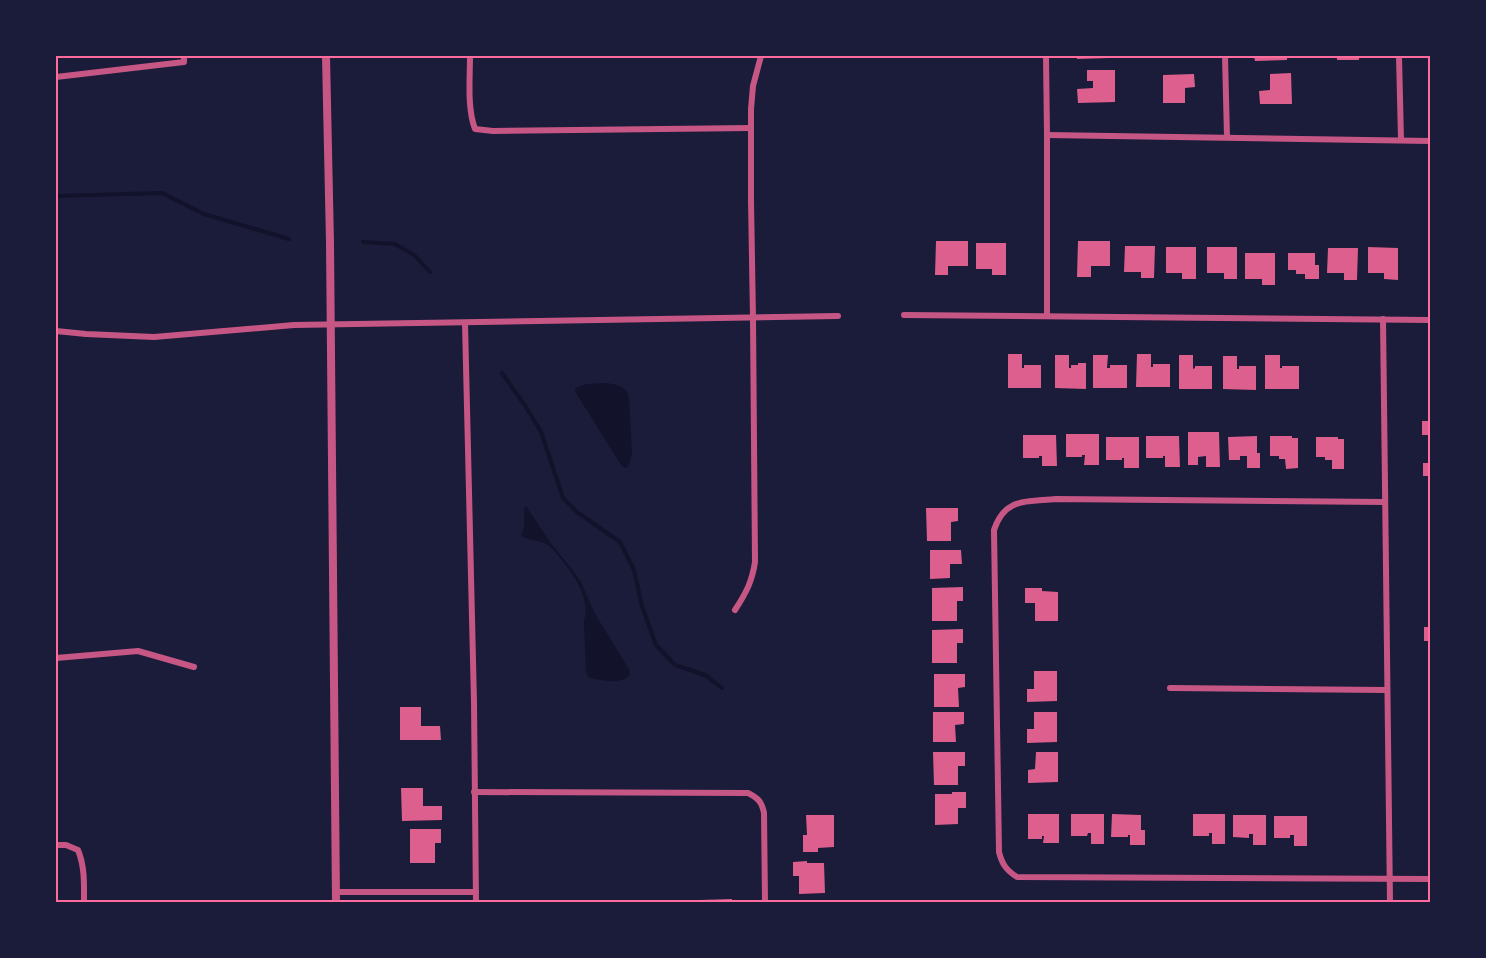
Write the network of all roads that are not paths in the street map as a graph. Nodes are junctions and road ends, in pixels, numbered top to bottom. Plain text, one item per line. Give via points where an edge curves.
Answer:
1 (327, 56) edge
2 (470, 56) edge
3 (761, 56) edge
4 (1046, 56) edge
5 (1225, 56) edge
6 (1399, 56) edge
7 (184, 59) edge
8 (56, 77) edge
9 (751, 128) junction
10 (1047, 135) junction
11 (1227, 137) junction
12 (1401, 140) junction
13 (1431, 141) edge
14 (904, 315) dead end
15 (838, 316) dead end
16 (1047, 316) junction
17 (753, 318) junction
18 (1383, 319) junction
19 (1431, 320) edge
20 (465, 323) junction
21 (330, 325) junction
22 (56, 331) edge
23 (1385, 502) junction
24 (735, 610) dead end
25 (56, 658) edge
26 (194, 667) dead end
27 (1170, 688) dead end
28 (1387, 690) junction
29 (474, 792) junction
30 (56, 845) edge
31 (1390, 879) junction
32 (1431, 879) edge
33 (336, 892) junction
34 (476, 892) junction
35 (84, 903) edge
36 (336, 903) edge
37 (476, 903) edge
38 (765, 903) edge
39 (1390, 903) edge

1 - 21 street
2 - 9 street via 475,129
3 - 9 street via 753,86
4 - 10 street
5 - 11 street
6 - 12 street
7 - 8 street
9 - 17 street
10 - 11 street
10 - 16 street
11 - 12 street
12 - 13 street
14 - 16 street
15 - 17 street
16 - 18 street
17 - 20 street
17 - 24 street via 755,562 748,591
18 - 19 street
18 - 23 street
20 - 21 street
20 - 29 street
21 - 22 street via 154,337
21 - 33 street
23 - 28 street
23 - 31 street via 1056,499 1013,504 998,519 994,530 999,852 1001,863 1010,872 1017,877
25 - 26 street via 138,651
27 - 28 street
28 - 31 street
29 - 34 street
29 - 38 street via 748,793 763,804
30 - 35 street via 78,850
31 - 32 street
31 - 39 street
33 - 34 street
33 - 36 street
34 - 37 street

